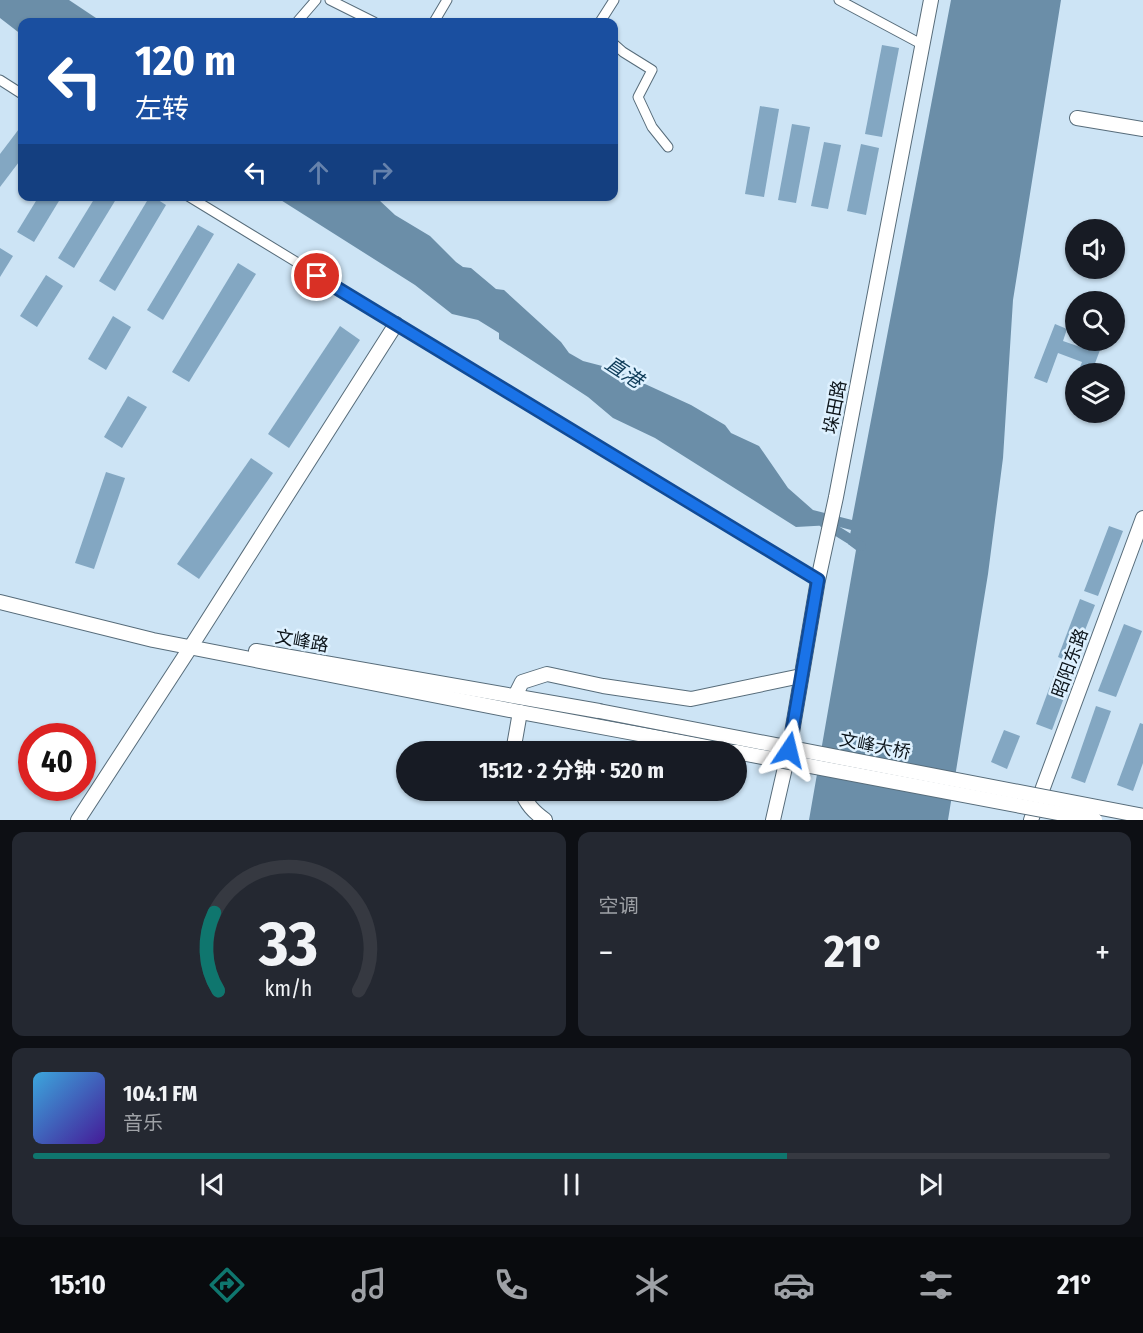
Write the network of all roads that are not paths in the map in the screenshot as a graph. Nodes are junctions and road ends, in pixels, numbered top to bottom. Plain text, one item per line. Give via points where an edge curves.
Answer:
1 (316, 0) edge
2 (330, 0) edge
3 (447, 0) edge
4 (614, 0) edge
5 (838, 0) edge
6 (931, 0) edge
7 (300, 18) edge
8 (366, 18) edge
9 (436, 18) edge
10 (603, 18) edge
11 (923, 45) junction
12 (618, 48) edge
13 (0, 80) edge
14 (18, 91) edge
15 (1077, 118) dead end
16 (1143, 129) edge
17 (668, 147) dead end
18 (196, 201) edge
19 (396, 324) junction
20 (1143, 518) edge
21 (818, 580) junction
22 (0, 594) edge
23 (0, 602) edge
24 (192, 644) junction
25 (801, 676) junction
26 (515, 696) junction
27 (520, 712) junction
28 (598, 718) junction
29 (515, 741) edge
30 (691, 741) edge
31 (747, 754) edge
32 (525, 801) edge
33 (1143, 816) edge
34 (78, 820) edge
35 (545, 820) edge
36 (773, 820) edge
37 (1031, 820) edge
38 (1095, 820) edge

1 - 7 street
2 - 8 street
3 - 9 street
4 - 10 street
5 - 11 street
6 - 11 street, 垛田路
11 - 21 street, 垛田路
12 - 17 street via 652,70 638,97 652,127
13 - 14 street
15 - 16 street
18 - 19 street
19 - 21 street
19 - 24 street
20 - 37 street, 昭阳东路
21 - 25 street, 垛田路
22 - 24 street, 文峰路
23 - 24 street, 文峰路 via 98,627
24 - 26 street, 文峰路
24 - 27 street, 文峰路
24 - 34 street
25 - 26 street via 691,699 547,674 522,682
25 - 36 street, 垛田路
26 - 28 street, 文峰路
27 - 28 street, 文峰路
27 - 29 street
28 - 30 street, 文峰大桥
28 - 33 street, 文峰大桥, bridge
31 - 38 street, 文峰大桥, bridge
32 - 35 street

